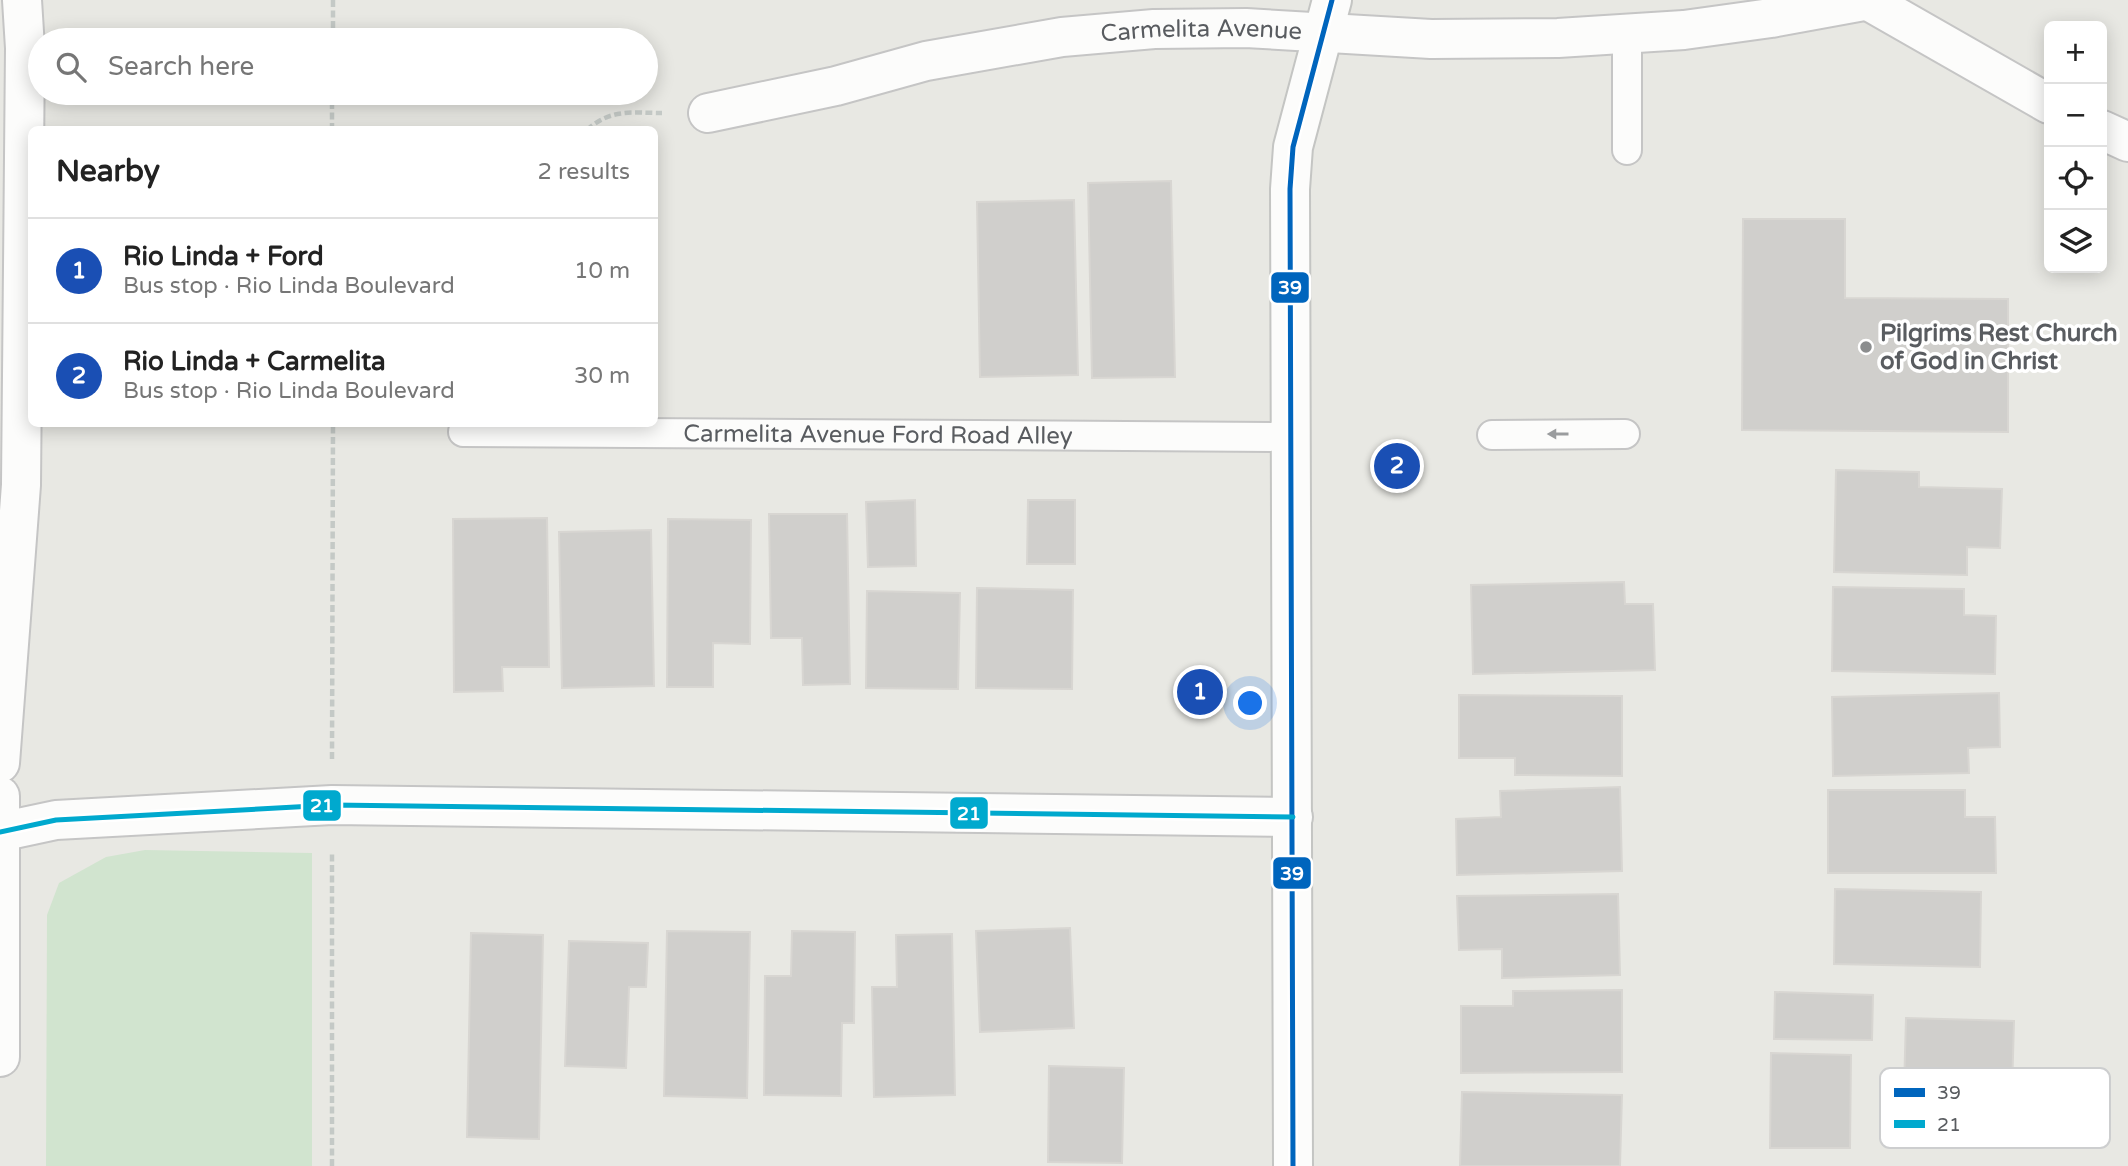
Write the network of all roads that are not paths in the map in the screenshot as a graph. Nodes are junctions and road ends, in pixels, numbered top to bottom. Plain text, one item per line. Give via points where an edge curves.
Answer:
1 (22, 0) edge
2 (1868, 0) edge
3 (1771, 9) edge
4 (1328, 16) edge
5 (1628, 33) junction
6 (2044, 101) edge
7 (708, 113) dead end
8 (2107, 132) edge
9 (2128, 142) edge
10 (1627, 150) dead end
11 (11, 231) edge
12 (463, 432) dead end
13 (1625, 434) dead end
14 (1492, 435) dead end
15 (1291, 437) junction
16 (10, 485) edge
17 (0, 763) edge
18 (0, 796) edge
19 (1293, 817) junction
20 (0, 832) edge
21 (0, 1057) edge
22 (1293, 1166) edge

1 - 11 street via 25,48
2 - 3 street, Carmelita Avenue
2 - 6 street
3 - 5 street, Carmelita Avenue via 1684,30
4 - 5 street, Carmelita Avenue via 1431,39
4 - 7 street, Carmelita Avenue via 1246,28 1062,37 926,61
4 - 15 street via 1293,147
5 - 10 lane
8 - 9 street
11 - 16 street
12 - 15 lane, Carmelita Avenue Ford Road Alley
13 -> 14 lane
15 - 19 street
16 - 17 street
18 - 20 street
19 - 20 street via 332,805 57,820
19 - 22 street
20 - 21 street

